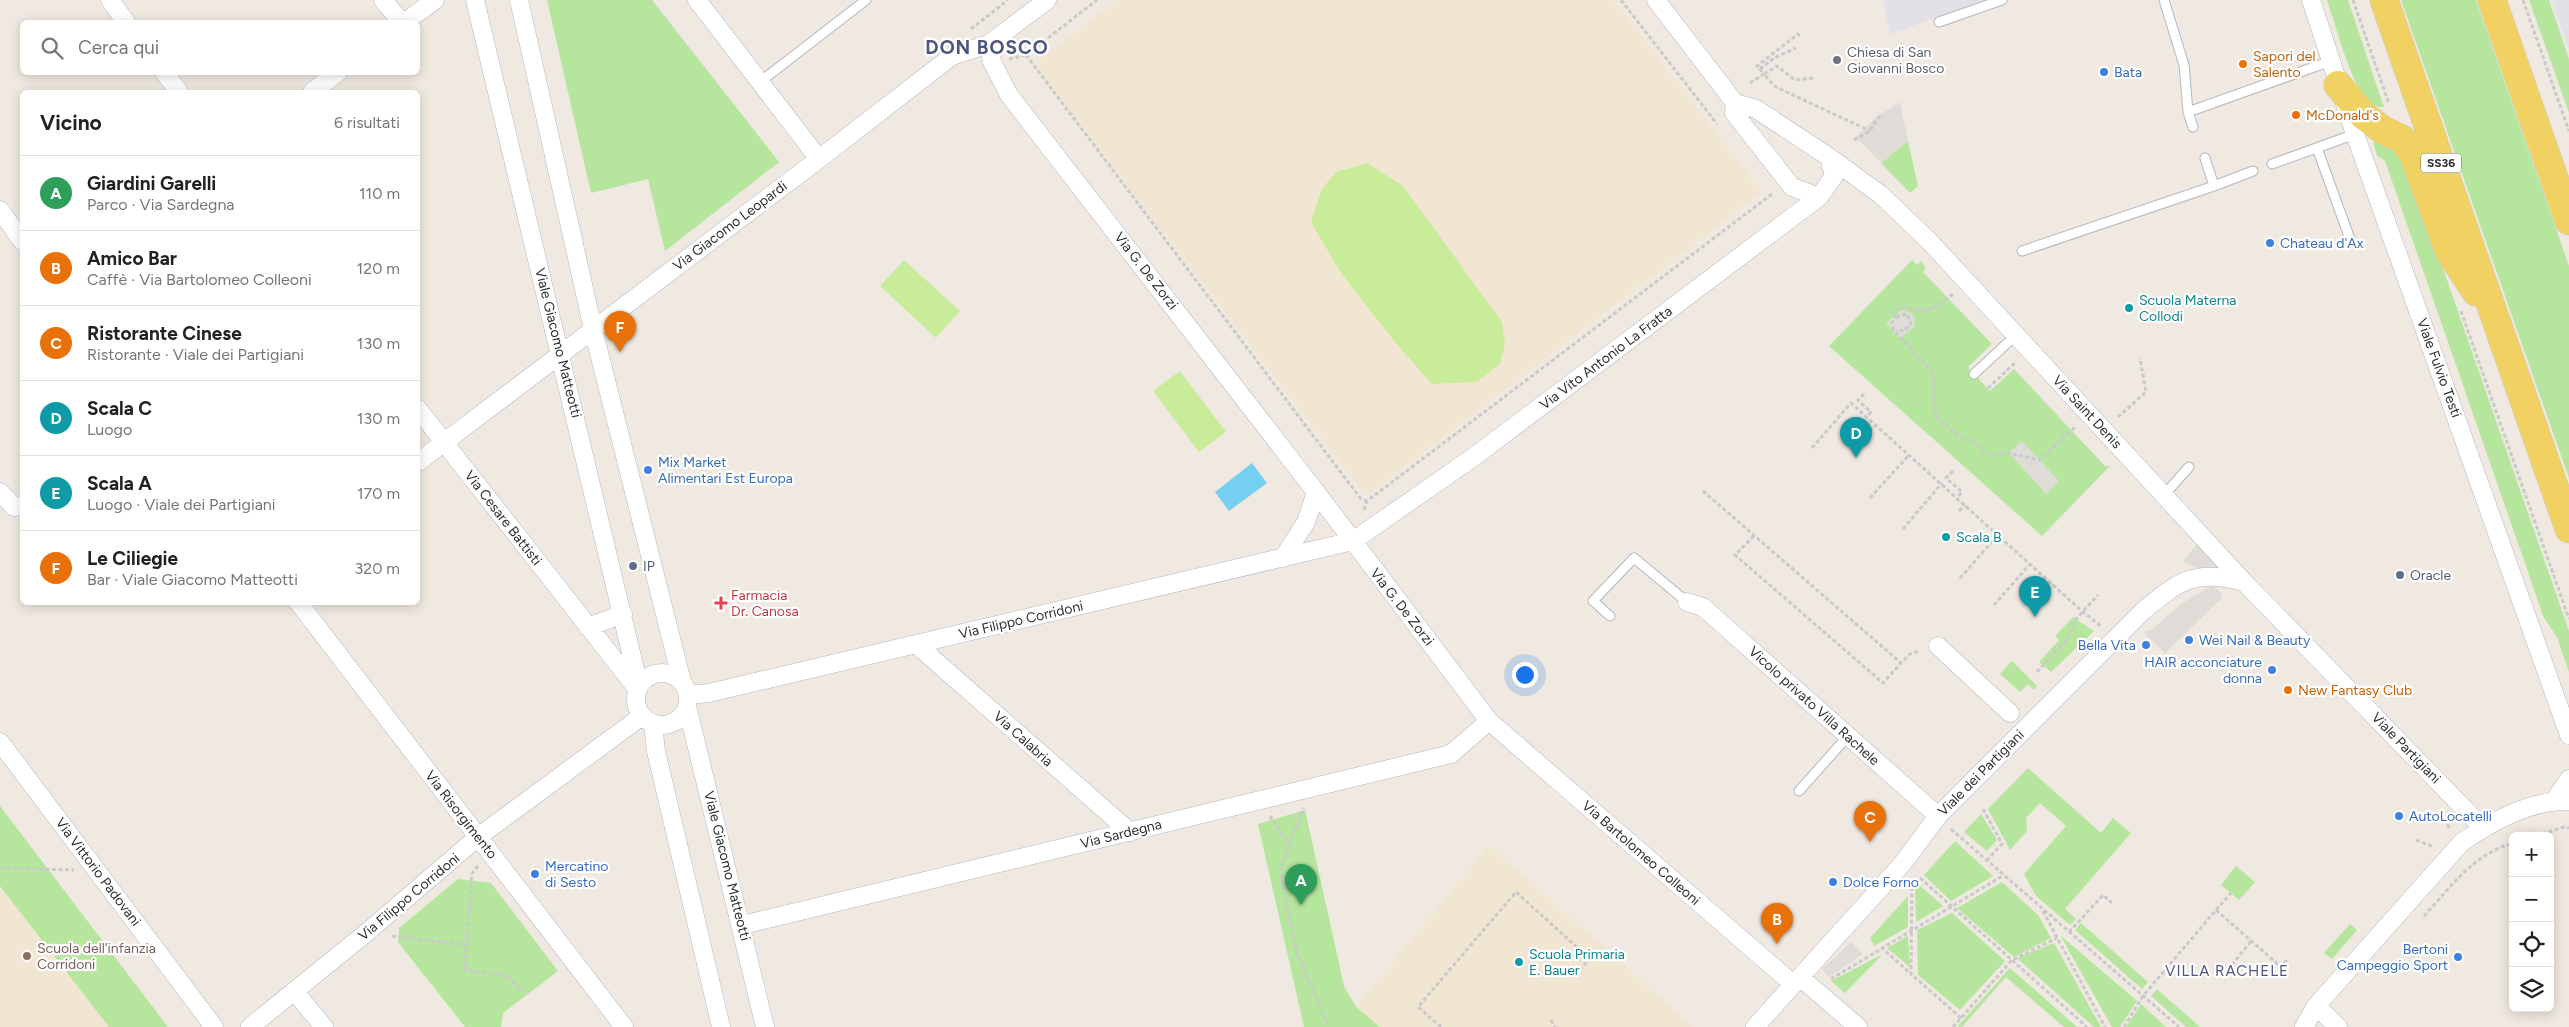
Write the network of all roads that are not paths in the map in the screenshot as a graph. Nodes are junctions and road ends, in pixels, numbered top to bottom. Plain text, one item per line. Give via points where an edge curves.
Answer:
1 (110, 0) edge
2 (383, 0) edge
3 (435, 0) edge
4 (475, 0) edge
5 (518, 0) edge
6 (697, 0) edge
7 (866, 0) edge
8 (1047, 0) edge
9 (1656, 0) edge
10 (2002, 0) edge
11 (2164, 0) edge
12 (2311, 0) edge
13 (2384, 0) edge
14 (2492, 0) edge
15 (125, 20) edge
16 (399, 20) edge
17 (408, 20) edge
18 (1939, 22) dead end
19 (989, 44) junction
20 (2335, 73) junction
21 (166, 75) edge
22 (334, 75) edge
23 (760, 82) junction
24 (178, 90) edge
25 (315, 90) edge
26 (1735, 103) junction
27 (2188, 112) junction
28 (2387, 120) junction
29 (2193, 127) dead end
30 (2356, 134) junction
31 (2317, 148) junction
32 (1829, 157) junction
33 (2205, 158) dead end
34 (819, 159) junction
35 (2272, 164) dead end
36 (2253, 171) dead end
37 (2214, 186) junction
38 (1819, 197) junction
39 (0, 210) edge
40 (2569, 221) edge
41 (20, 238) edge
42 (2350, 239) dead end
43 (2022, 251) dead end
44 (2499, 326) junction
45 (593, 329) junction
46 (2016, 335) junction
47 (560, 353) junction
48 (1974, 374) dead end
49 (420, 412) edge
50 (443, 442) junction
51 (420, 460) edge
52 (2190, 467) dead end
53 (0, 492) edge
54 (1316, 492) junction
55 (2164, 495) junction
56 (20, 506) edge
57 (2569, 529) edge
58 (1353, 541) junction
59 (1283, 558) junction
60 (2244, 582) junction
61 (1687, 602) joint
62 (300, 605) edge
63 (623, 614) junction
64 (1610, 616) dead end
65 (588, 627) junction
66 (917, 645) junction
67 (1938, 646) road end
68 (638, 688) junction
69 (685, 694) junction
70 (2010, 713) dead end
71 (648, 720) junction
72 (1489, 721) junction
73 (2569, 735) edge
74 (1848, 736) junction
75 (0, 742) edge
76 (2569, 779) edge
77 (1799, 791) dead end
78 (2562, 801) edge
79 (1938, 816) junction
80 (2483, 828) junction
81 (1130, 832) junction
82 (478, 837) junction
83 (742, 925) junction
84 (1796, 980) junction
85 (294, 991) junction
86 (2316, 1006) junction
87 (214, 1027) edge
88 (250, 1027) edge
89 (324, 1027) edge
90 (624, 1027) edge
91 (721, 1027) edge
92 (765, 1027) edge
93 (1754, 1027) edge
94 (1858, 1027) edge
95 (2304, 1027) edge
96 (2338, 1027) edge

1 - 15 street
2 - 16 street
3 - 17 street
4 - 47 street, Viale Giacomo Matteotti
5 - 45 street, Viale Giacomo Matteotti
6 - 23 street
7 - 23 lane
8 - 19 street, Via Giacomo Leopardi
9 - 26 street
10 - 18 lane
11 - 27 lane via 2184,65
12 - 20 street, Viale Fulvio Testi
13 - 44 main road, SS36
14 - 40 main road
19 - 34 street, Via Giacomo Leopardi via 952,56
19 - 54 street, Via G. De Zorzi via 992,62 1009,95
20 - 27 lane via 2311,68
20 - 28 main road via 2363,115
20 - 30 street, Viale Fulvio Testi
21 - 24 street
22 - 25 street
23 - 34 street
26 - 32 street, Via Saint Denis via 1756,109
26 - 38 street via 1734,113 1792,187
27 - 29 lane
28 - 30 lane
28 - 44 main road via 2414,153 2449,251
30 - 31 lane
30 - 73 street, Viale Fulvio Testi
31 - 35 lane
31 - 42 lane
32 - 38 street, Via Vito Antonio La Fratta via 1834,176
32 - 46 street, Via Saint Denis via 1881,195 1930,242
33 - 37 lane
34 - 45 street, Via Giacomo Leopardi
36 - 37 lane
37 - 43 lane
38 - 58 street, Via Vito Antonio La Fratta via 1475,456
39 - 41 street
44 - 57 main road, SS36
45 - 47 street, Via Giacomo Leopardi
45 - 69 street, Viale Giacomo Matteotti
46 - 48 lane
46 - 55 street, Via Saint Denis
47 - 50 street, Via Giacomo Leopardi
47 - 63 street, Viale Giacomo Matteotti
49 - 50 street, Via Cesare Battisti
50 - 51 street, Via Giacomo Leopardi
50 - 65 street, Via Cesare Battisti
52 - 55 lane
53 - 56 street via 14,507
54 - 58 street, Via G. De Zorzi
54 - 59 street via 1306,522
55 - 60 street, Via Saint Denis
58 - 59 street, Via Filippo Corridoni
58 - 72 street, Via G. De Zorzi
59 - 66 street, Via Filippo Corridoni
60 - 79 street, Viale dei Partigiani via 2206,576 2174,585 2143,611
60 - 80 street, Viale Partigiani
61 - 64 lane via 1634,558 1593,601
61 - 74 street, Vicolo privato Villa Rachele via 1703,607
62 - 82 street, Via Risorgimento
63 - 65 street
63 - 68 street, Viale Giacomo Matteotti
65 - 68 street, Via Cesare Battisti
66 - 69 street, Via Filippo Corridoni via 709,693
66 - 81 street, Via Calabria
67 - 70 street
68 - 69 street via 648,677 660,673 672,675
68 - 71 street via 636,703
69 - 71 street via 679,718 667,724
69 - 83 street, Viale Giacomo Matteotti
71 - 82 street, Via Filippo Corridoni
71 - 91 street
72 - 81 street, Via Sardegna via 1450,754
72 - 84 street, Via Bartolomeo Colleoni
74 - 77 lane
74 - 79 street, Vicolo privato Villa Rachele
75 - 87 street, Via Vittorio Padovani
76 - 78 street
78 - 80 street via 2518,811
79 - 84 street, Viale dei Partigiani via 1903,863
80 - 86 street via 2462,842
81 - 83 street, Via Sardegna
82 - 85 street, Via Filippo Corridoni
82 - 90 street, Via Risorgimento
83 - 92 street, Viale Giacomo Matteotti
84 - 93 street, Viale dei Partigiani
84 - 94 street, Via Bartolomeo Colleoni
85 - 88 street, Via Filippo Corridoni
85 - 89 street
86 - 95 street
86 - 96 street

